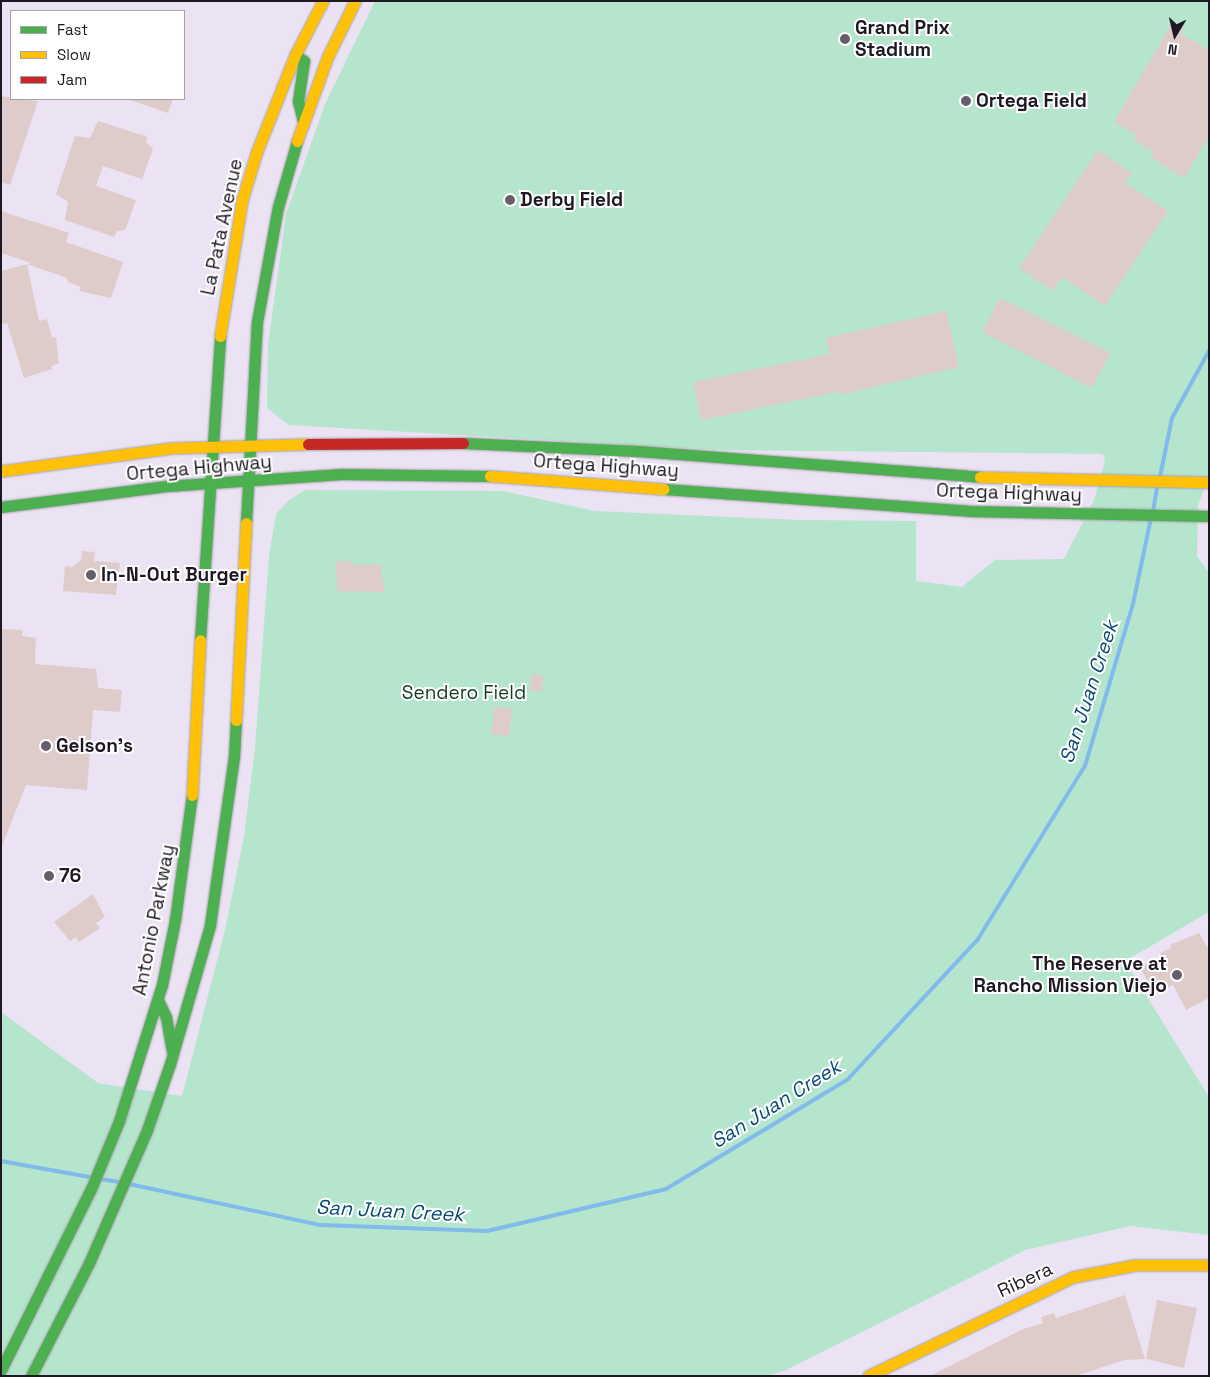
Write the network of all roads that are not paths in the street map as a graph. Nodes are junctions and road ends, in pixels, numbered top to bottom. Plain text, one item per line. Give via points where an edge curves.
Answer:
1 (323, 1) edge
2 (355, 1) edge
3 (295, 54) junction
4 (303, 121) junction
5 (249, 443) junction
6 (211, 445) junction
7 (1, 471) edge
8 (248, 481) junction
9 (1209, 482) edge
10 (208, 484) junction
11 (1, 507) edge
12 (1209, 516) edge
13 (158, 1000) junction
14 (171, 1060) junction
15 (1209, 1265) edge
16 (1, 1370) edge
17 (31, 1376) edge
18 (868, 1376) edge

1 - 3 main road, La Pata Avenue
2 - 4 main road via 327,58
3 - 4 main road via 304,61 298,101
3 - 6 main road, La Pata Avenue via 257,151 242,200 222,314
4 - 5 main road via 266,262 257,322
5 - 6 main road, Ortega Highway
5 - 8 main road
5 - 9 main road, Ortega Highway via 505,443 871,471
6 - 7 main road, Ortega Highway via 109,455
6 - 10 main road, Antonio Parkway
8 - 10 main road, Ortega Highway
8 - 12 main road, Ortega Highway via 342,474 462,474 970,511
8 - 14 main road via 234,757 228,813 210,925
10 - 11 main road, Ortega Highway
10 - 13 main road, Antonio Parkway via 191,813 175,920
13 - 14 main road via 171,1037
13 - 16 main road, Antonio Parkway via 91,1190
14 - 17 main road via 119,1200
15 - 18 main road, Ribera via 1136,1265 1073,1277

